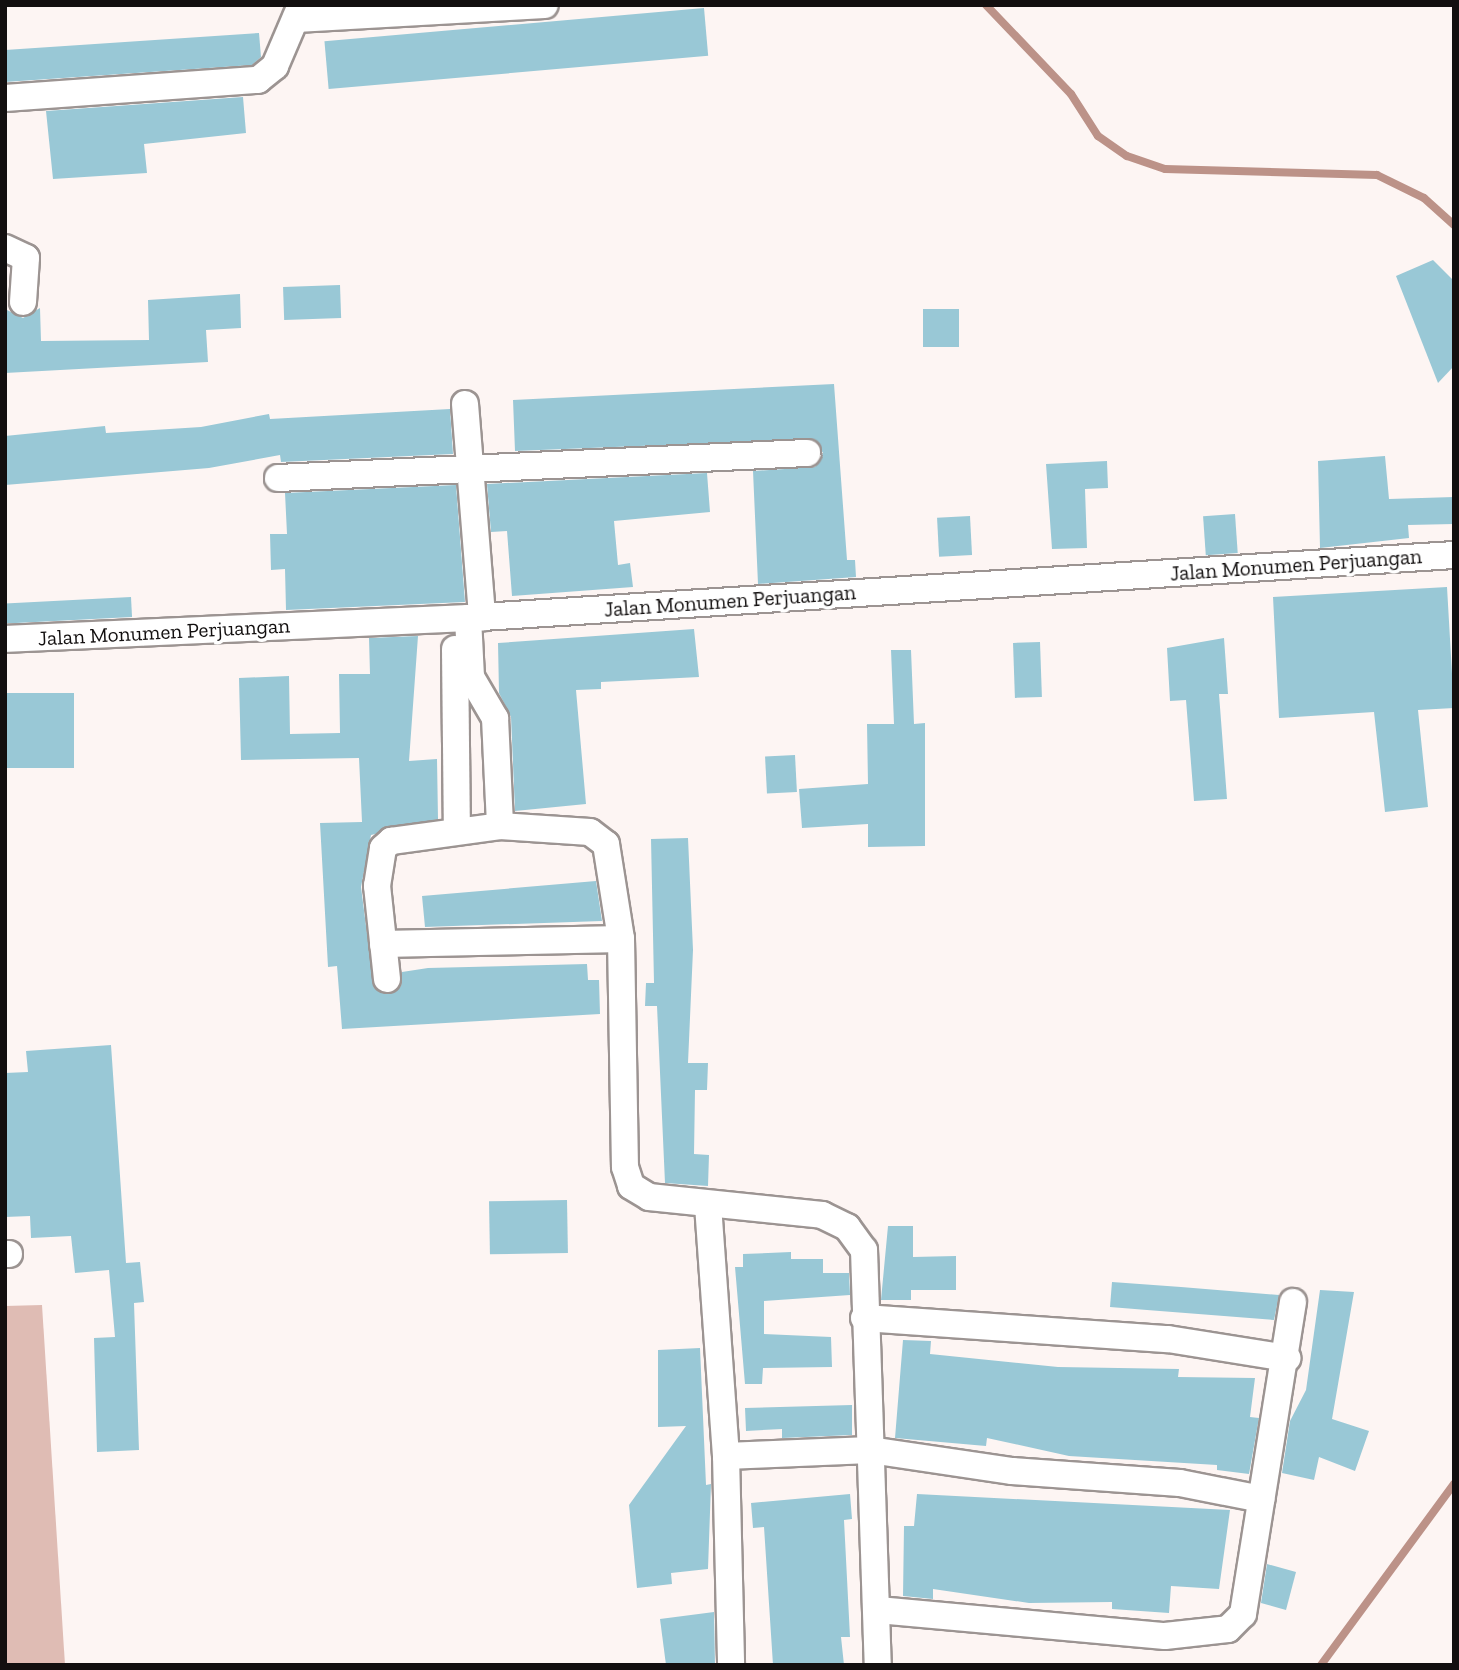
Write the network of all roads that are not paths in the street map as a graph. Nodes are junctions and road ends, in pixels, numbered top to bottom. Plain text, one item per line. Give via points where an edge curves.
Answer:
1 (545, 5) edge
2 (298, 12) edge
3 (5, 98) edge
4 (5, 248) edge
5 (23, 302) dead end
6 (465, 404) dead end
7 (807, 453) dead end
8 (471, 468) junction
9 (278, 478) dead end
10 (1453, 555) edge
11 (1454, 568) edge
12 (469, 618) junction
13 (5, 639) edge
14 (500, 826) junction
15 (457, 829) junction
16 (621, 939) junction
17 (383, 944) junction
18 (387, 979) dead end
19 (708, 1205) junction
20 (1293, 1302) dead end
21 (864, 1318) junction
22 (1287, 1358) junction
23 (870, 1450) junction
24 (726, 1456) junction
25 (1261, 1499) junction
26 (877, 1610) junction
27 (731, 1665) edge
28 (878, 1665) edge

1 - 2 street
2 - 3 street via 275,66 258,80
4 - 5 street via 26,258
6 - 8 street
7 - 8 street
8 - 9 street
8 - 12 street
10 - 11 street
10 - 12 street, Jalan Monumen Perjuangan
12 - 13 street, Jalan Monumen Perjuangan
12 - 14 street via 471,677 495,718
12 - 15 street
14 - 15 street
14 - 16 street via 590,832 606,844
15 - 17 street via 383,848 377,886
16 - 17 street
16 - 19 street via 625,1167 631,1186 649,1197
17 - 18 street
19 - 21 street via 822,1215 847,1227 864,1250
19 - 24 street
20 - 22 street
21 - 22 street via 1168,1339
21 - 23 street
22 - 25 street
23 - 24 street
23 - 25 street via 1012,1471 1180,1483
23 - 26 street
24 - 27 street
25 - 26 street via 1243,1614 1212,1636
26 - 28 street

